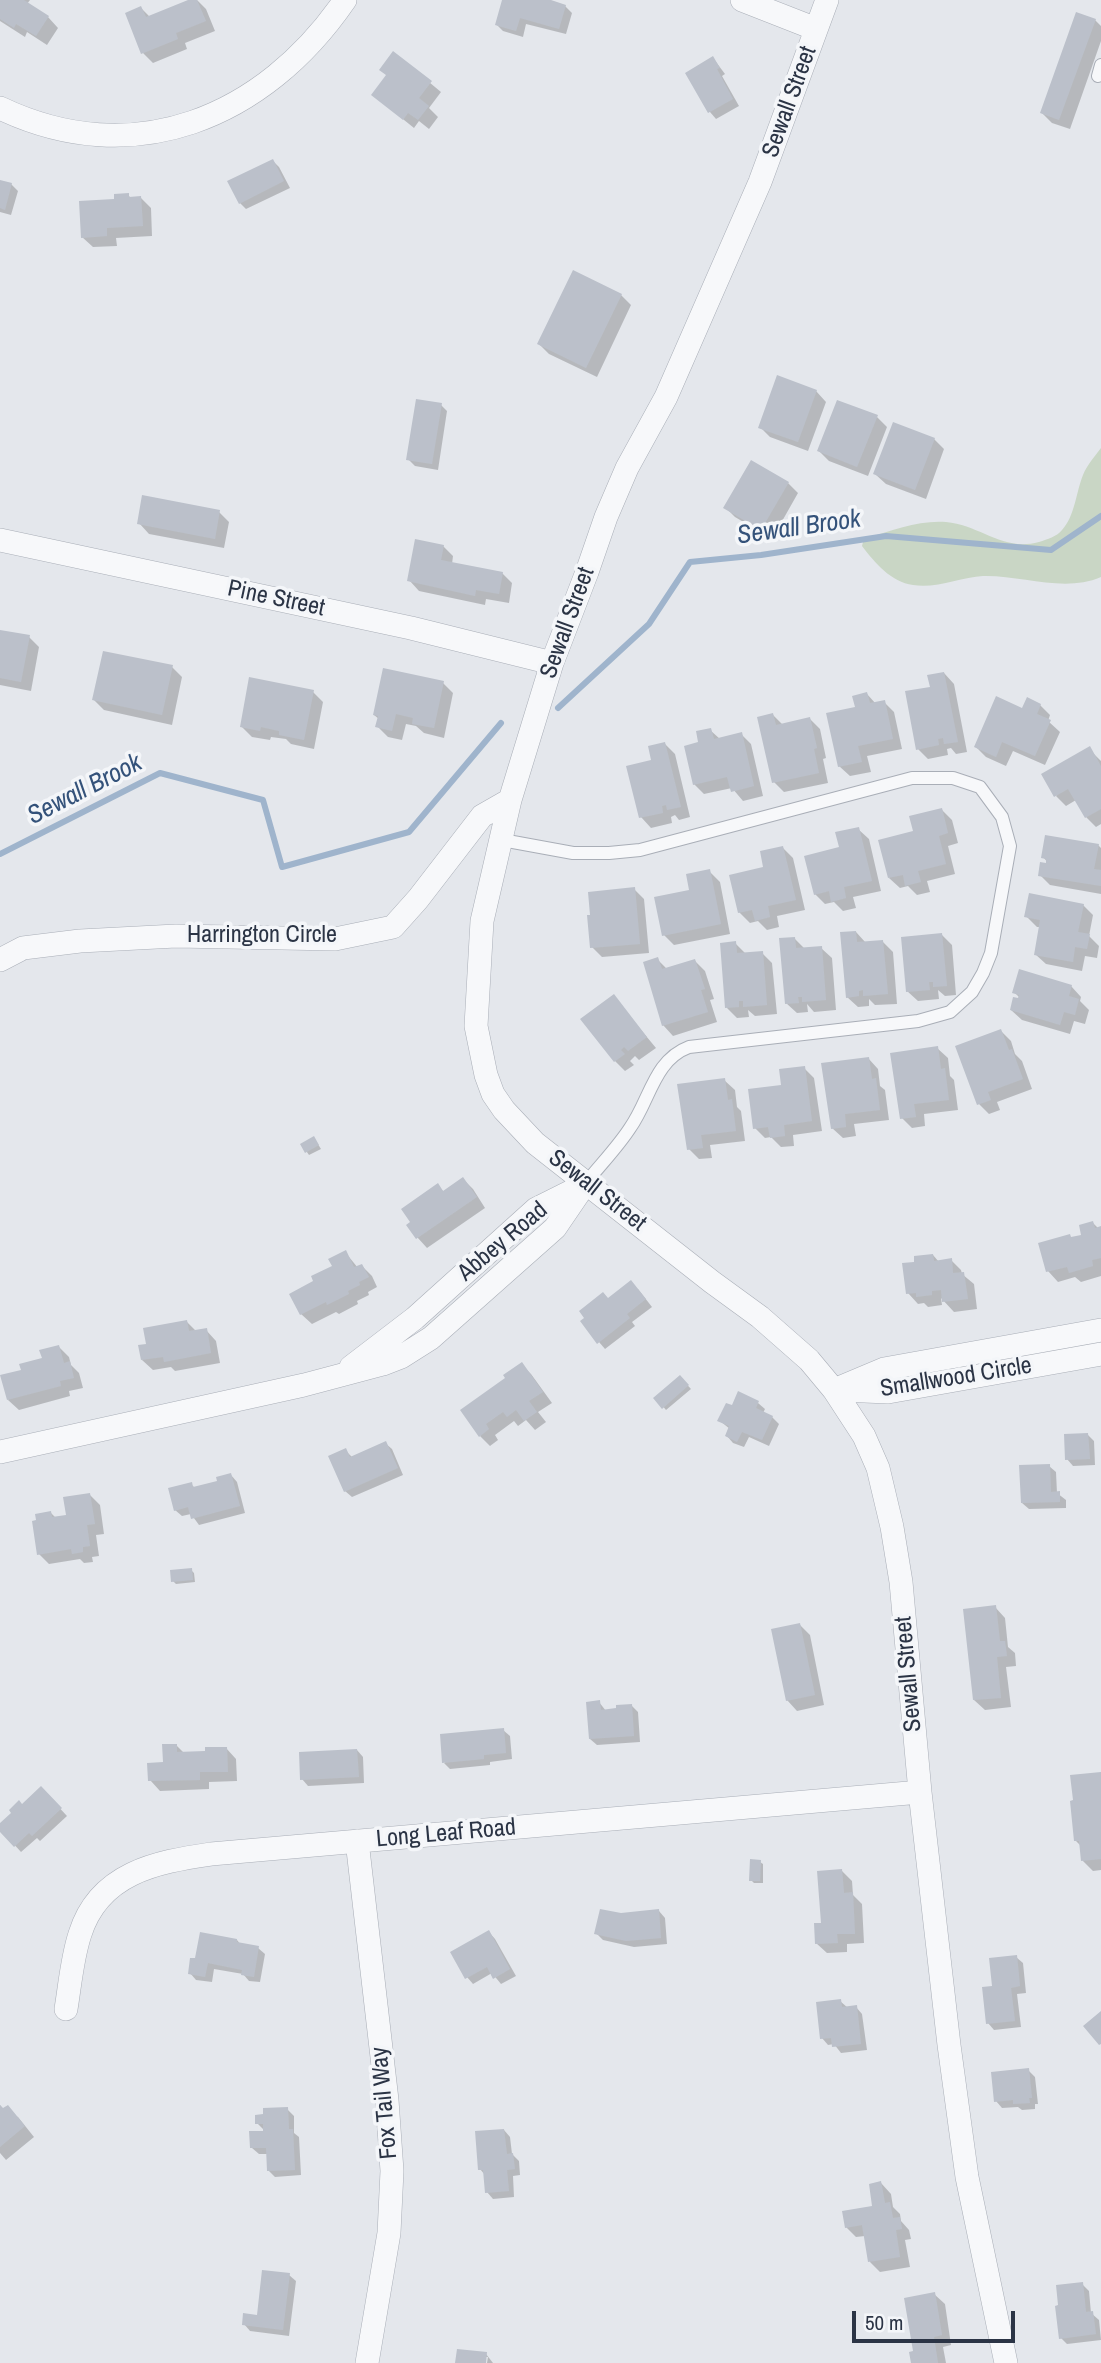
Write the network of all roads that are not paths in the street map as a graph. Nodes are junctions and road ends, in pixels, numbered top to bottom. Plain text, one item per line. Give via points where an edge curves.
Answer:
1 (345, 0) edge
2 (742, 0) edge
3 (827, 0) edge
4 (816, 29) junction
5 (0, 108) edge
6 (0, 540) edge
7 (552, 663) junction
8 (510, 800) junction
9 (502, 840) junction
10 (0, 960) edge
11 (585, 1184) junction
12 (493, 1248) junction
13 (512, 1267) junction
14 (415, 1318) junction
15 (1101, 1330) edge
16 (431, 1338) junction
17 (1101, 1354) edge
18 (336, 1375) junction
19 (834, 1390) junction
20 (0, 1452) edge
21 (920, 1792) junction
22 (357, 1842) junction
23 (66, 2010) dead end
24 (367, 2363) edge
25 (1006, 2363) edge

1 - 5 street via 309,44 270,79 233,105 184,126 121,136 89,135 55,130
2 - 4 street
3 - 4 street, Sewall Street
4 - 7 street, Sewall Street via 760,182 666,397 627,468
6 - 7 street, Pine Street
7 - 8 street, Sewall Street
8 - 9 street, Sewall Street
8 - 10 street, Harrington Circle via 482,816 393,927 335,939 176,936 80,941 23,948
9 - 11 street, Sewall Street via 482,923 476,1026 481,1062 504,1110
9 - 11 lane via 573,853 640,850 912,778 953,778 980,787 1002,817 1010,846 991,953 972,992 950,1012 919,1021 678,1051 663,1064 632,1125
11 - 12 street, Abbey Road via 536,1209
11 - 13 street, Abbey Road via 555,1228
11 - 19 street, Sewall Street via 760,1317 809,1360
12 - 13 lane
12 - 14 street, Abbey Road
13 - 16 street, Abbey Road
14 - 16 lane
14 - 18 street, Abbey Road
15 - 19 street, Smallwood Circle via 884,1369
16 - 18 street, Abbey Road via 401,1357
17 - 19 street, Smallwood Circle via 888,1392
18 - 20 street, Abbey Road
19 - 21 street, Sewall Street via 864,1436 878,1468 892,1527
21 - 22 street, Long Leaf Road
21 - 25 street, Sewall Street via 967,2177
22 - 23 street, Long Leaf Road via 179,1859 128,1876 103,1895 85,1921
22 - 24 street, Fox Tail Way via 387,2100 392,2203

